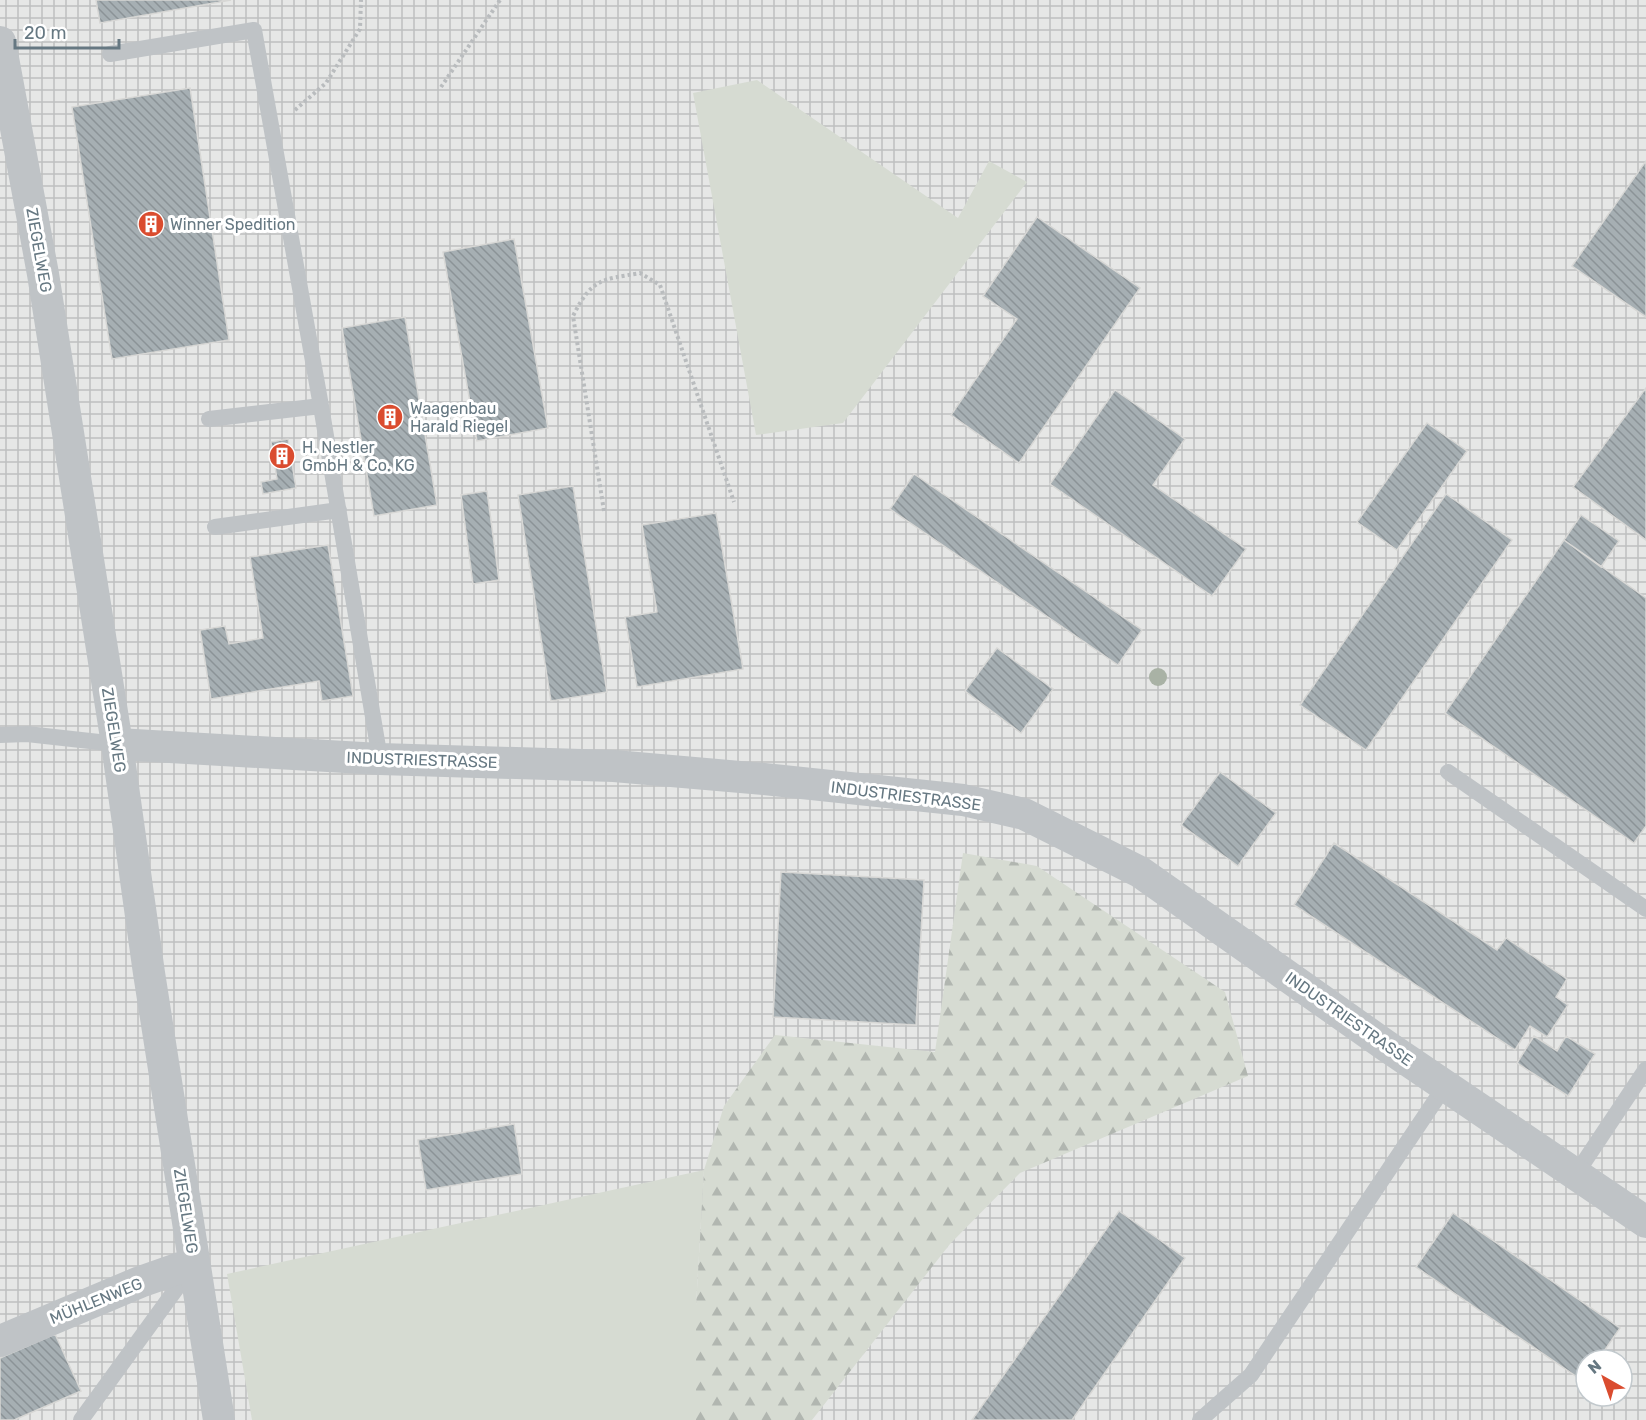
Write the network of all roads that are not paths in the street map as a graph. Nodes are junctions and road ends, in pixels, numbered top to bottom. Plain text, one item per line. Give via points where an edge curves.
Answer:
1 (0, 42) edge
2 (111, 54) dead end
3 (321, 406) junction
4 (209, 419) dead end
5 (339, 510) junction
6 (216, 527) dead end
7 (0, 735) edge
8 (117, 744) junction
9 (380, 759) junction
10 (1448, 772) dead end
11 (1646, 909) edge
12 (1646, 1069) edge
13 (1445, 1086) junction
14 (1576, 1174) junction
15 (1646, 1222) edge
16 (194, 1263) junction
17 (0, 1341) edge
18 (81, 1420) edge
19 (219, 1420) edge
20 (1200, 1420) edge

1 - 8 street, ZIEGELWEG via 44,274
2 - 3 lane via 254,30
3 - 4 lane
3 - 5 lane
5 - 6 lane
5 - 9 lane
7 - 8 lane via 27,734
8 - 9 street, INDUSTRIESTRASSE
8 - 16 street, ZIEGELWEG
9 - 13 street, INDUSTRIESTRASSE via 614,766 963,800 1024,814 1140,872
10 - 11 lane
12 - 14 lane
13 - 14 street, INDUSTRIESTRASSE
13 - 20 lane via 1251,1375
14 - 15 street, INDUSTRIESTRASSE
16 - 17 street, MÜHLENWEG
16 - 18 lane
16 - 19 street, ZIEGELWEG

